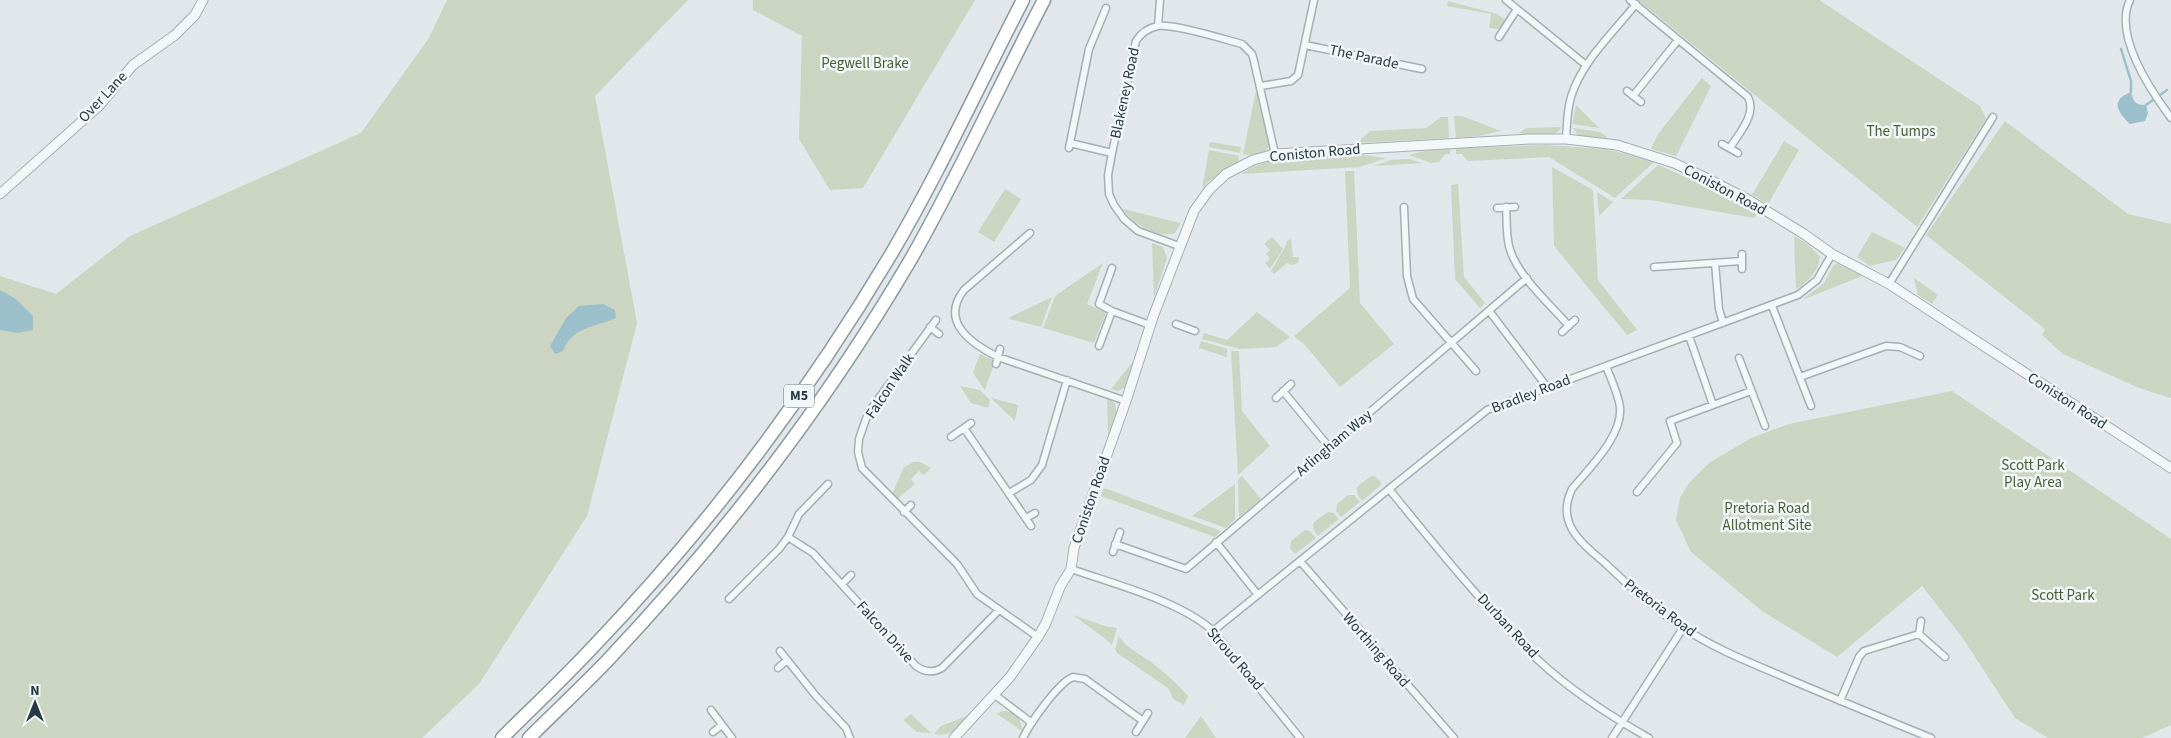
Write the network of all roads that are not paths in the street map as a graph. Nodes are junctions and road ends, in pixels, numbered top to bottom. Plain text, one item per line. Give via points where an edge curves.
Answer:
1 (203, 0) edge
2 (1023, 0) edge
3 (1044, 0) edge
4 (1160, 0) edge
5 (1314, 0) edge
6 (1506, 0) edge
7 (2130, 0) edge
8 (1633, 2) edge
9 (1517, 9) junction
10 (1102, 12) dead end
11 (1158, 26) junction
12 (1499, 37) dead end
13 (1678, 40) junction
14 (1305, 45) junction
15 (1586, 65) junction
16 (1422, 69) dead end
17 (1261, 86) junction
18 (1627, 92) dead end
19 (1633, 96) junction
20 (1640, 102) dead end
21 (1993, 117) dead end
22 (2171, 118) edge
23 (1566, 139) junction
24 (1722, 144) dead end
25 (1730, 148) junction
26 (1112, 153) junction
27 (1738, 153) dead end
28 (1275, 154) junction
29 (0, 194) edge
30 (1515, 206) dead end
31 (1404, 207) dead end
32 (1506, 207) junction
33 (1497, 208) dead end
34 (1017, 232) dead end
35 (1030, 233) dead end
36 (1023, 239) junction
37 (1179, 246) junction
38 (1832, 254) junction
39 (1715, 263) junction
40 (1654, 267) dead end
41 (1112, 268) dead end
42 (1742, 269) dead end
43 (1527, 278) junction
44 (1889, 284) junction
45 (1772, 306) junction
46 (1112, 311) junction
47 (1490, 312) junction
48 (936, 320) dead end
49 (1575, 320) dead end
50 (1723, 323) junction
51 (1176, 324) dead end
52 (1150, 325) junction
53 (1569, 326) junction
54 (930, 328) junction
55 (1195, 331) dead end
56 (1562, 332) dead end
57 (939, 334) dead end
58 (1689, 336) junction
59 (1451, 344) junction
60 (1099, 346) dead end
61 (1000, 348) dead end
62 (998, 356) junction
63 (1920, 356) dead end
64 (1739, 358) dead end
65 (996, 364) dead end
66 (1606, 366) junction
67 (1476, 370) dead end
68 (1800, 377) junction
69 (1067, 380) junction
70 (1292, 384) dead end
71 (1547, 387) junction
72 (1283, 391) junction
73 (1751, 391) junction
74 (1276, 398) dead end
75 (1126, 401) junction
76 (1713, 405) junction
77 (1811, 406) dead end
78 (971, 423) dead end
79 (1764, 426) dead end
80 (964, 428) junction
81 (951, 437) dead end
82 (1329, 447) junction
83 (2171, 468) edge
84 (828, 484) dead end
85 (1389, 489) junction
86 (1637, 492) dead end
87 (1009, 493) junction
88 (910, 505) dead end
89 (904, 512) junction
90 (1035, 513) dead end
91 (1026, 518) junction
92 (1031, 526) dead end
93 (1120, 532) dead end
94 (788, 537) junction
95 (1216, 542) junction
96 (1116, 544) junction
97 (1112, 552) dead end
98 (1300, 561) junction
99 (1071, 569) junction
100 (851, 575) dead end
101 (842, 584) junction
102 (1258, 595) junction
103 (729, 599) dead end
104 (998, 610) junction
105 (1921, 621) dead end
106 (1683, 628) junction
107 (1213, 631) junction
108 (1919, 634) junction
109 (1038, 636) junction
110 (780, 651) dead end
111 (1945, 657) dead end
112 (787, 660) junction
113 (778, 668) dead end
114 (995, 696) junction
115 (1840, 701) junction
116 (711, 710) dead end
117 (1148, 713) dead end
118 (1143, 721) junction
119 (1621, 722) junction
120 (1032, 723) junction
121 (722, 726) junction
122 (713, 732) dead end
123 (1136, 732) dead end
124 (502, 738) edge
125 (529, 738) edge
126 (732, 738) edge
127 (850, 738) edge
128 (954, 738) edge
129 (1023, 738) edge
130 (1300, 738) edge
131 (1454, 738) edge
132 (1612, 738) edge
133 (1649, 738) edge
134 (1931, 738) edge

1 - 29 street, Over Lane via 195,15 175,35 133,65 99,106
2 - 124 highway, M5 via 945,156 890,255 785,417 665,568 593,648
3 - 125 highway, M5 via 910,260 801,428 680,580 606,662
4 - 11 street
5 - 14 street
6 - 9 street
7 - 22 street via 2126,22 2129,44 2136,63
8 - 13 street
8 - 15 street
9 - 12 street
9 - 15 street
10 - 26 street via 1089,49 1070,146
11 - 17 street via 1242,44 1252,54
11 - 26 street, Blakeney Road via 1146,30 1136,41
13 - 19 street
13 - 25 street via 1748,97 1752,112
14 - 16 street, The Parade
14 - 17 street via 1295,78
15 - 23 street via 1570,97
17 - 28 street
18 - 19 street
19 - 20 street
21 - 44 street
23 - 28 street, Coniston Road
23 - 38 street, Coniston Road via 1616,145 1674,164 1747,200
24 - 25 street
25 - 27 street
26 - 37 street, Blakeney Road via 1108,189 1118,211 1138,231
28 - 37 street, Coniston Road via 1240,166 1217,181 1194,211
30 - 32 street
31 - 59 street via 1410,291 1419,308
32 - 33 street
32 - 43 street via 1508,245
34 - 36 street
35 - 36 street
36 - 62 street via 964,290 955,307 959,328 965,336
37 - 52 street, Coniston Road
38 - 44 street, Coniston Road
38 - 45 street, Bradley Road via 1824,270 1806,291
39 - 40 street
39 - 42 street via 1742,258
39 - 50 street
41 - 46 street via 1100,304
43 - 47 street, Arlingham Way
43 - 53 street
44 - 83 street, Coniston Road
45 - 50 street, Bradley Road
45 - 68 street
46 - 52 street
46 - 60 street
47 - 59 street, Arlingham Way
47 - 71 street
48 - 54 street, Falcon Walk
49 - 53 street
50 - 58 street, Bradley Road
51 - 55 street
52 - 75 street, Coniston Road
53 - 56 street
54 - 57 street
54 - 89 street, Falcon Walk via 868,413 859,439 862,468
58 - 66 street, Bradley Road
58 - 76 street
59 - 67 street
59 - 82 street, Arlingham Way
61 - 62 street
62 - 65 street
62 - 69 street
63 - 68 street via 1900,347 1886,346
64 - 73 street
66 - 71 street, Bradley Road
66 - 106 street, Pretoria Road via 1618,397 1619,425 1572,489 1565,510 1568,522 1576,535 1602,560
68 - 77 street
69 - 75 street
69 - 87 street via 1042,465 1031,480
70 - 72 street
71 - 85 street, Bradley Road via 1487,410
72 - 74 street
72 - 82 street
73 - 76 street
73 - 79 street
75 - 99 street, Coniston Road via 1074,548
76 - 86 street via 1670,421 1677,443
78 - 80 street
80 - 81 street
80 - 87 street
82 - 95 street, Arlingham Way
84 - 94 street via 799,514
85 - 98 street, Bradley Road
85 - 119 street, Durban Road via 1491,610 1538,660
87 - 91 street
88 - 89 street
89 - 104 street via 957,564 977,594
90 - 91 street
91 - 92 street
93 - 96 street
94 - 101 street, Falcon Drive via 813,553
94 - 103 street via 738,596
95 - 96 street, Arlingham Way via 1186,569
95 - 102 street
96 - 97 street
98 - 102 street, Bradley Road
98 - 131 street, Worthing Road
99 - 107 street, Stroud Road via 1181,609
99 - 109 street, Coniston Road
100 - 101 street
101 - 104 street, Falcon Drive via 916,666 928,671 942,668
102 - 107 street, Bradley Road
104 - 109 street
105 - 108 street
106 - 115 street, Pretoria Road via 1729,653
106 - 119 street
107 - 130 street, Stroud Road
108 - 111 street
108 - 115 street via 1864,651
109 - 114 street, Coniston Road
110 - 112 street
112 - 113 street
112 - 127 street via 846,728
114 - 120 street
114 - 128 street, Coniston Road
115 - 134 street, Pretoria Road
116 - 121 street
117 - 118 street
118 - 120 street via 1085,679 1073,677 1064,682
118 - 123 street
119 - 132 street
119 - 133 street, Durban Road
120 - 129 street
121 - 122 street
121 - 126 street

